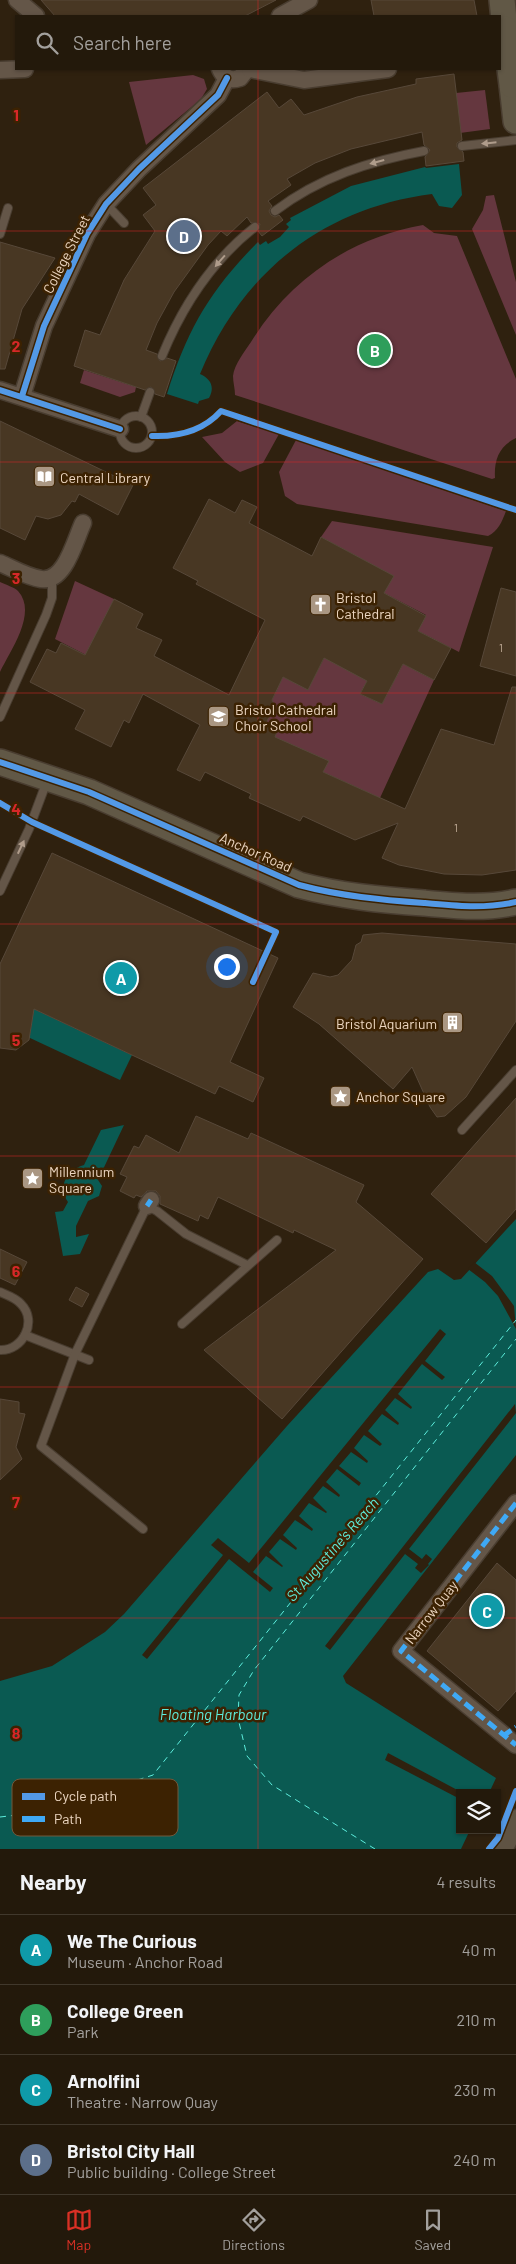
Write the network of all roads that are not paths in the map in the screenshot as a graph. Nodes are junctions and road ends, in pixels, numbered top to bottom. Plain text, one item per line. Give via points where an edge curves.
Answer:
1 (17, 0) edge
2 (310, 0) edge
3 (502, 0) edge
4 (35, 15) edge
5 (282, 15) edge
6 (507, 43) edge
7 (15, 69) edge
8 (0, 70) edge
9 (247, 70) edge
10 (253, 70) edge
11 (377, 70) edge
12 (355, 72) edge
13 (223, 74) edge
14 (516, 121) edge
15 (516, 140) edge
16 (462, 146) dead end
17 (424, 151) dead end
18 (106, 204) junction
19 (8, 208) dead end
20 (275, 211) dead end
21 (124, 223) dead end
22 (255, 227) dead end
23 (0, 234) edge
24 (162, 356) dead end
25 (0, 390) edge
26 (150, 392) dead end
27 (22, 396) junction
28 (141, 416) junction
29 (120, 429) junction
30 (83, 523) dead end
31 (0, 563) edge
32 (52, 578) junction
33 (0, 717) edge
34 (0, 762) edge
35 (48, 778) junction
36 (0, 891) edge
37 (516, 902) edge
38 (516, 1070) edge
39 (462, 1130) dead end
40 (277, 1240) dead end
41 (247, 1264) junction
42 (0, 1292) edge
43 (182, 1324) dead end
44 (25, 1336) junction
45 (0, 1350) edge
46 (75, 1354) junction
47 (89, 1360) dead end
48 (516, 1503) edge
49 (143, 1529) dead end
50 (512, 1736) edge
51 (516, 1821) edge
52 (501, 1849) edge

1 - 4 street
2 - 5 street
3 - 6 main road
6 - 14 main road, bridge
7 - 8 street
9 - 13 street via 240,78
10 - 12 street via 304,80
11 - 12 street
13 - 18 street, College Street via 218,95
15 -> 16 lane
17 -> 20 lane via 342,173 295,196
18 - 21 lane
18 - 27 street, College Street via 87,234 44,326
19 - 23 lane
22 -> 24 lane via 229,251 197,290
25 - 27 street
26 - 28 lane
27 - 29 street
28 - 29 lane via 130,417
28 - 29 lane via 148,420 152,431 145,446 135,448 126,444
30 - 32 street via 64,565
31 - 32 street via 40,579
32 - 33 lane via 52,598 46,615
34 - 35 main road, Anchor Road
36 -> 35 lane
35 - 37 main road, Anchor Road via 89,792 299,885 330,893 469,907
38 - 39 lane
40 - 41 lane
41 - 43 lane
41 - 46 lane via 186,1234 149,1203
42 - 44 lane via 16,1300 25,1310 28,1318
44 - 45 lane via 12,1348
44 - 46 lane
46 - 47 lane
46 - 49 lane via 42,1446
48 - 50 street, Narrow Quay via 401,1651
51 - 52 street

